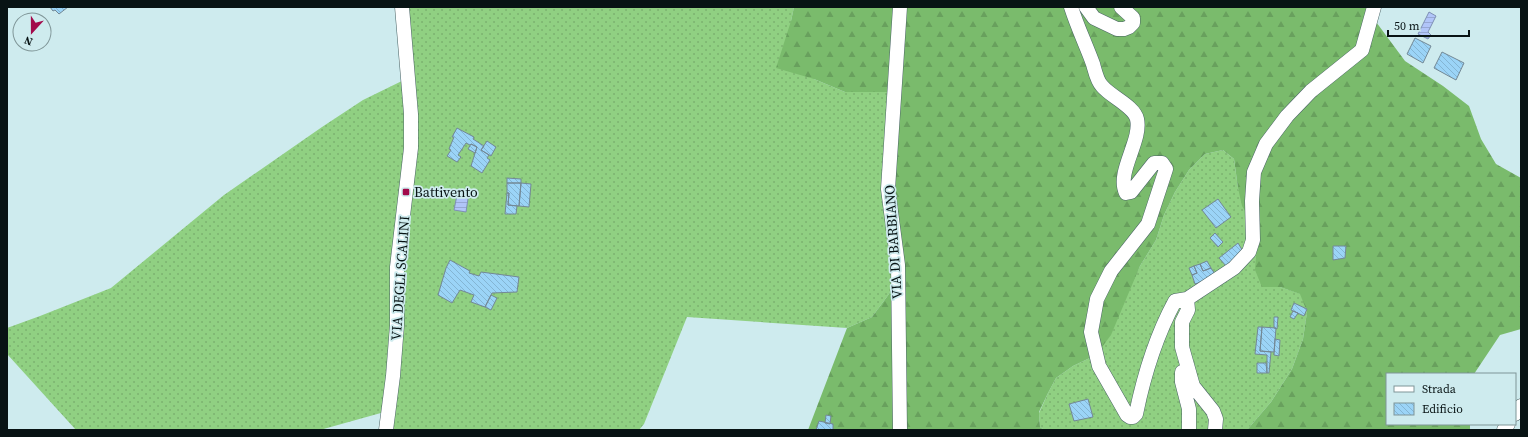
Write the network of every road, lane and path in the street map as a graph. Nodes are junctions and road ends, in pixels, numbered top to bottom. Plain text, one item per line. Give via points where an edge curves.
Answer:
1 (402, 7) edge
2 (900, 7) edge
3 (1071, 7) edge
4 (1086, 7) edge
5 (1121, 7) edge
6 (1374, 7) edge
7 (1187, 299) junction
8 (1182, 347) junction
9 (386, 430) edge
10 (900, 430) edge
11 (1189, 430) edge
12 (1215, 430) edge

1 - 9 street, VIA DEGLI SCALINI via 411,114 411,148 398,267 397,325
2 - 10 street, VIA DI BARBIANO via 888,189 898,265
3 - 7 street via 1101,86 1133,110 1137,119 1137,129 1124,178 1126,193 1131,192 1154,163 1162,163 1166,169 1148,224 1111,271 1097,299 1091,332 1099,366 1130,417 1136,414 1143,381 1163,322 1175,301
4 - 5 street via 1094,18 1116,29 1124,29 1133,23 1133,18
6 - 7 street via 1362,50 1311,91 1287,116 1266,144 1254,172 1253,240 1249,252 1234,268
7 - 8 street via 1188,310 1182,322
8 - 11 street via 1182,382 1189,409
8 - 12 street via 1193,386 1216,419

